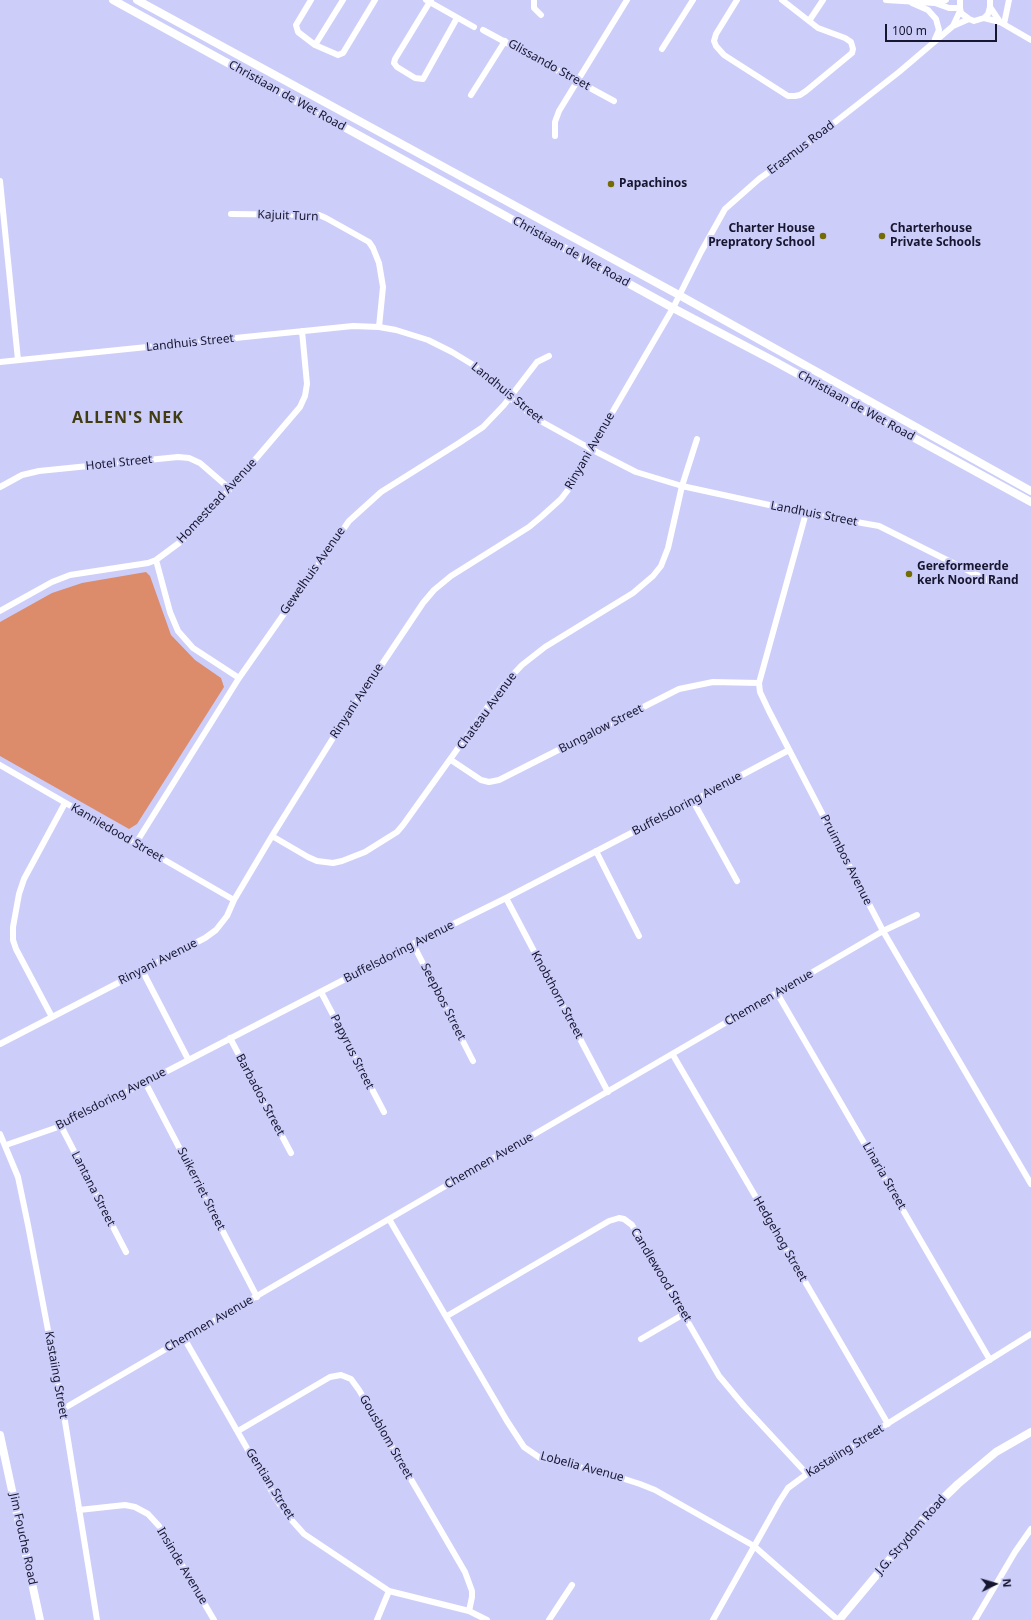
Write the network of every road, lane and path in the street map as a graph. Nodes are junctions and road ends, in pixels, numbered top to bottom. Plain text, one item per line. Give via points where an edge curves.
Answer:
1 (113, 0) edge
2 (137, 0) edge
3 (311, 0) edge
4 (343, 0) edge
5 (375, 0) edge
6 (534, 0) edge
7 (627, 0) edge
8 (693, 0) edge
9 (737, 0) edge
10 (782, 0) edge
11 (823, 0) edge
12 (886, 0) edge
13 (946, 0) edge
14 (960, 0) edge
15 (990, 0) edge
16 (1009, 0) edge
17 (429, 1) edge
18 (909, 2) junction
19 (935, 3) junction
20 (990, 7) junction
21 (960, 9) junction
22 (541, 15) dead end
23 (457, 18) junction
24 (984, 18) junction
25 (969, 19) junction
26 (809, 21) junction
27 (1002, 23) junction
28 (953, 26) junction
29 (474, 27) dead end
30 (483, 30) dead end
31 (1030, 38) edge
32 (505, 41) junction
33 (933, 44) junction
34 (315, 45) junction
35 (662, 49) dead end
36 (577, 80) junction
37 (471, 95) dead end
38 (614, 101) dead end
39 (555, 136) dead end
40 (0, 181) edge
41 (231, 214) dead end
42 (679, 295) junction
43 (673, 308) junction
44 (379, 328) junction
45 (302, 331) junction
46 (549, 356) dead end
47 (18, 360) junction
48 (0, 362) edge
49 (510, 398) junction
50 (698, 439) dead end
51 (591, 449) junction
52 (682, 486) junction
53 (0, 487) edge
54 (230, 489) junction
55 (1031, 491) edge
56 (1031, 502) edge
57 (806, 513) junction
58 (156, 560) junction
59 (991, 582) dead end
60 (0, 611) edge
61 (239, 678) junction
62 (759, 683) junction
63 (789, 750) junction
64 (451, 760) junction
65 (0, 765) edge
66 (693, 801) junction
67 (65, 803) junction
68 (272, 836) junction
69 (136, 843) junction
70 (596, 851) junction
71 (737, 881) dead end
72 (506, 898) junction
73 (234, 900) junction
74 (916, 915) dead end
75 (883, 932) junction
76 (639, 936) dead end
77 (413, 944) junction
78 (142, 970) junction
79 (321, 992) junction
80 (777, 993) junction
81 (52, 1017) junction
82 (230, 1038) junction
83 (0, 1044) edge
84 (673, 1055) junction
85 (188, 1059) junction
86 (473, 1061) dead end
87 (145, 1082) junction
88 (608, 1092) junction
89 (384, 1112) dead end
90 (60, 1126) junction
91 (0, 1134) edge
92 (6, 1145) junction
93 (291, 1153) dead end
94 (1031, 1184) edge
95 (389, 1219) junction
96 (126, 1252) dead end
97 (257, 1297) junction
98 (684, 1314) junction
99 (447, 1316) junction
100 (1031, 1334) edge
101 (184, 1338) junction
102 (641, 1339) dead end
103 (990, 1360) junction
104 (63, 1409) junction
105 (888, 1424) junction
106 (238, 1431) junction
107 (1031, 1432) edge
108 (0, 1434) edge
109 (807, 1474) junction
110 (79, 1510) junction
111 (1031, 1529) edge
112 (754, 1546) junction
113 (572, 1585) dead end
114 (389, 1591) junction
115 (469, 1611) junction
116 (40, 1620) edge
117 (97, 1620) edge
118 (214, 1620) edge
119 (377, 1620) edge
120 (487, 1620) edge
121 (549, 1620) edge
122 (712, 1620) edge
123 (839, 1620) edge
124 (975, 1620) edge

1 - 43 main road, Christiaan de Wet Road
2 - 42 main road, Christiaan de Wet Road
3 - 34 street via 296,28
4 - 34 street
5 - 34 street via 343,53 333,54
6 - 22 street via 534,8
7 - 36 street
8 - 35 street
9 - 26 street via 716,34 716,46 724,55 788,96 800,95 852,53 851,42 818,28
10 - 26 street
11 - 26 street
12 - 18 street
13 - 19 street
14 - 21 street
15 - 20 street
16 - 27 street
17 - 23 street
17 - 23 street via 394,61 395,65 415,78 421,80 424,77
18 - 19 street
18 - 33 street via 928,10 936,19 939,30
19 - 21 street
20 - 24 street
20 - 27 street
21 - 25 street
21 - 28 street, Erasmus Road
23 - 29 street
24 - 25 street, Erasmus Road
24 - 27 street, Erasmus Road
25 - 28 street, Erasmus Road
27 - 31 street
28 - 33 street, Erasmus Road
30 - 32 street, Glissando Street
32 - 36 street, Glissando Street
32 - 37 street
33 - 42 street, Erasmus Road via 803,147 759,178 725,209
36 - 38 street, Glissando Street
36 - 39 street via 556,117
40 - 47 street
41 - 44 street, Kajuit Turn via 319,215 369,242 379,263 383,287
42 - 43 street, Erasmus Road
42 - 55 main road, Christiaan de Wet Road
43 - 51 street, Rinyani Avenue
43 - 56 main road, Christiaan de Wet Road
44 - 45 street, Landhuis Street via 353,326
44 - 49 street, Landhuis Street via 413,335 438,345 475,366
45 - 47 street, Landhuis Street
45 - 54 street, Homestead Avenue via 307,384 300,407
46 - 49 street, Gewelhuis Avenue via 537,362
47 - 48 street, Landhuis Street
49 - 51 street, Landhuis Street via 536,418
49 - 61 street, Gewelhuis Avenue via 483,427 381,492 349,521
50 - 52 street, Chateau Avenue
51 - 52 street, Landhuis Street via 645,476
51 - 68 street, Rinyani Avenue via 571,486 552,508 529,527 451,576 423,603 338,730
52 - 57 street, Landhuis Street
52 - 64 street, Chateau Avenue via 668,548 661,566 653,576 633,593 545,647 522,665 504,684
53 - 54 street, Hotel Street via 22,475 39,471 178,457 200,463
54 - 58 street, Homestead Avenue via 183,540
57 - 59 street, Landhuis Street via 885,528
57 - 62 street
58 - 60 street, Homestead Avenue via 70,575 52,582
58 - 61 street via 170,612 178,631 193,648
61 - 69 street, Gewelhuis Avenue
62 - 63 street, Pruimbos Avenue via 763,699
62 - 64 street, Bungalow Street via 713,682 679,689 499,780 481,780
63 - 66 street, Buffelsdoring Avenue
63 - 75 street, Pruimbos Avenue
64 - 68 street, Chateau Avenue via 403,826 378,845 355,857 333,863 317,861
65 - 67 street, Kanniedood Street
66 - 70 street, Buffelsdoring Avenue
66 - 71 street
67 - 69 street, Kanniedood Street
67 - 81 street via 24,879 13,926 16,949
68 - 73 street, Rinyani Avenue
69 - 73 street, Kanniedood Street
70 - 72 street, Buffelsdoring Avenue
70 - 76 street
72 - 77 street, Buffelsdoring Avenue
72 - 88 street, Knobthorn Street
73 - 78 street, Rinyani Avenue via 227,916 216,930
74 - 75 street, Chemnen Avenue
75 - 80 street, Chemnen Avenue
75 - 94 street, Pruimbos Avenue
77 - 79 street, Buffelsdoring Avenue
77 - 86 street, Seepbos Street
78 - 81 street, Rinyani Avenue
78 - 85 street
79 - 82 street, Buffelsdoring Avenue
79 - 89 street, Papyrus Street
80 - 84 street, Chemnen Avenue
80 - 103 street, Linaria Street
81 - 83 street, Rinyani Avenue
82 - 85 street, Buffelsdoring Avenue
82 - 93 street, Barbados Street
84 - 88 street, Chemnen Avenue
84 - 105 street, Hedgehog Street
85 - 87 street, Buffelsdoring Avenue
87 - 90 street, Buffelsdoring Avenue
87 - 97 street, Suikerriet Street
88 - 95 street, Chemnen Avenue
90 - 92 street, Buffelsdoring Avenue
90 - 96 street, Lantana Street
91 - 92 street, Kastaiing Street
92 - 104 street, Kastaiing Street via 20,1185
95 - 97 street, Chemnen Avenue
95 - 99 street, Lobelia Avenue
97 - 101 street, Chemnen Avenue
98 - 99 street, Candlewood Street via 632,1225 619,1218
98 - 102 street
98 - 109 street, Candlewood Street via 719,1376
99 - 112 street, Lobelia Avenue via 524,1448 555,1462 612,1475 655,1490
100 - 103 street, Kastaiing Street
101 - 104 street, Chemnen Avenue
101 - 106 street, Gentian Street
103 - 105 street, Kastaiing Street
104 - 110 street, Kastaiing Street
105 - 109 street, Kastaiing Street
106 - 114 street, Gentian Street via 276,1499 296,1527
106 - 115 street, Gousblom Street via 330,1377 341,1374 351,1380 465,1572 472,1591
107 - 123 main road, J.G. Strydom Road via 992,1455 930,1511
108 - 116 main road, Jim Fouche Road
109 - 112 street, Kastaiing Street via 788,1488
110 - 117 street, Kastaiing Street
110 - 118 street, Insinde Avenue via 125,1505 148,1514 159,1526
111 - 124 street
112 - 122 street, Kastaiing Street
112 - 123 street, Lobelia Avenue
113 - 121 street
114 - 115 street, Gentian Street
114 - 119 street
115 - 120 street, Gentian Street

